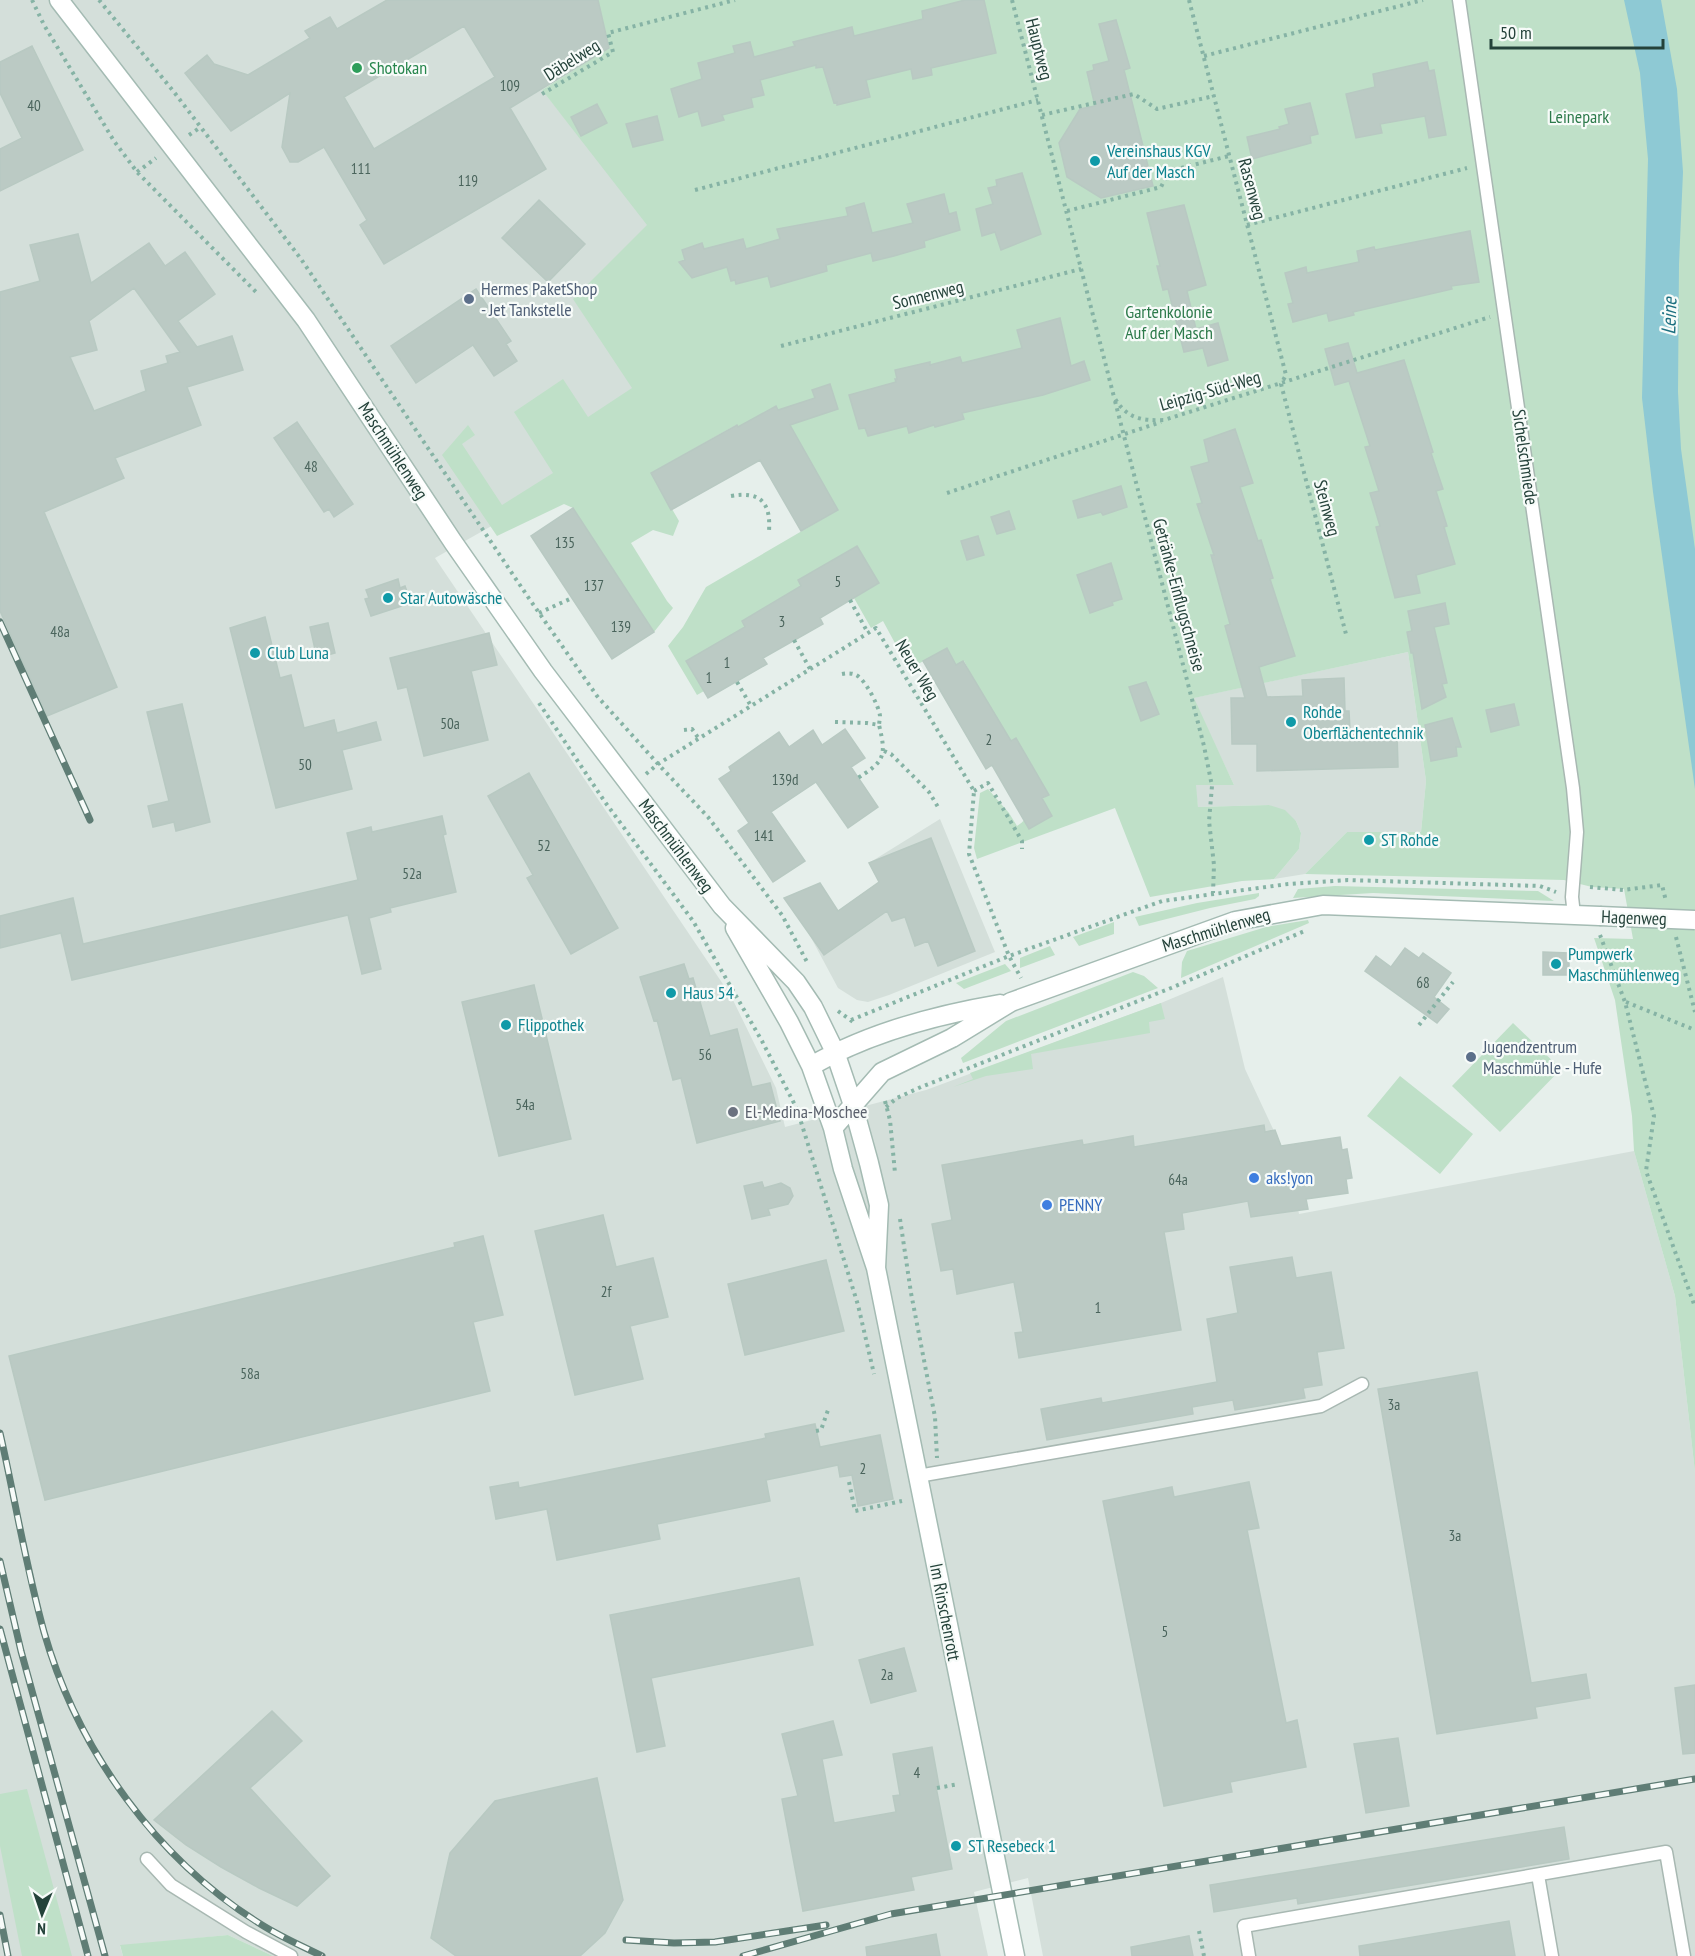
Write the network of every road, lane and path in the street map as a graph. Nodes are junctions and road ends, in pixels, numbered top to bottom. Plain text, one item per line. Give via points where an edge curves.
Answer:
1 (32, 0) edge
2 (59, 0) edge
3 (99, 0) edge
4 (735, 0) edge
5 (1012, 0) edge
6 (1189, 0) edge
7 (1423, 0) edge
8 (1459, 0) edge
9 (1204, 56) junction
10 (542, 94) dead end
11 (1214, 96) junction
12 (1038, 103) junction
13 (1042, 115) junction
14 (1229, 156) junction
15 (1482, 164) junction
16 (695, 190) dead end
17 (1066, 212) junction
18 (1247, 225) junction
19 (1081, 269) junction
20 (261, 296) dead end
21 (1505, 313) junction
22 (781, 346) dead end
23 (1281, 384) junction
24 (1114, 398) junction
25 (1164, 420) junction
26 (1123, 436) junction
27 (947, 493) dead end
28 (731, 496) dead end
29 (769, 531) dead end
30 (572, 598) dead end
31 (850, 600) dead end
32 (540, 613) junction
33 (868, 633) junction
34 (1347, 638) dead end
35 (794, 640) dead end
36 (810, 669) junction
37 (842, 674) dead end
38 (737, 682) dead end
39 (538, 702) dead end
40 (751, 706) junction
41 (835, 722) dead end
42 (879, 726) junction
43 (684, 730) dead end
44 (699, 739) junction
45 (884, 751) junction
46 (658, 764) junction
47 (856, 779) dead end
48 (631, 786) junction
49 (974, 791) junction
50 (938, 807) dead end
51 (1022, 849) dead end
52 (1601, 890) dead end
53 (1212, 892) dead end
54 (722, 906) junction
55 (1668, 909) dead end
56 (1574, 915) junction
57 (1695, 920) edge
58 (1601, 926) junction
59 (1309, 929) dead end
60 (1674, 932) dead end
61 (810, 968) dead end
62 (1453, 982) dead end
63 (1029, 995) junction
64 (1011, 1002) junction
65 (1625, 1002) junction
66 (1695, 1012) edge
67 (1419, 1025) dead end
68 (1695, 1030) edge
69 (835, 1053) junction
70 (811, 1066) junction
71 (853, 1105) junction
72 (833, 1128) junction
73 (895, 1179) dead end
74 (899, 1212) dead end
75 (876, 1268) junction
76 (858, 1305) dead end
77 (1695, 1307) edge
78 (1362, 1384) dead end
79 (828, 1410) dead end
80 (935, 1417) dead end
81 (816, 1431) dead end
82 (918, 1476) junction
83 (849, 1482) dead end
84 (902, 1501) dead end
85 (959, 1784) dead end
86 (937, 1788) dead end
87 (147, 1859) dead end
88 (1538, 1875) junction
89 (1199, 1930) dead end
90 (291, 1956) edge
91 (1015, 1956) edge
92 (1204, 1956) edge
93 (1250, 1956) edge
94 (1552, 1956) edge
95 (1684, 1956) edge

1 - 20 path via 114,141 137,172
2 - 48 main road, Maschmühlenweg via 306,320 478,578
3 - 32 path via 301,259
4 - 10 path, Däbelweg via 608,33 613,52
5 - 12 path, Hauptweg
6 - 9 path, Rasenweg
7 - 9 path
8 - 15 lane, Sichelschmiede
9 - 11 path, Rasenweg
11 - 13 path via 1157,109 1134,94
11 - 14 path, Rasenweg
12 - 13 path
12 - 16 path
13 - 17 path
14 - 17 path via 1169,171 1161,187
14 - 18 path, Rasenweg
15 - 18 path
15 - 21 lane, Sichelschmiede
17 - 19 path
18 - 23 path, Rasenweg via 1286,375
19 - 22 path, Sonnenweg
19 - 24 path
21 - 23 path, Leipzig-Süd-Weg
21 - 56 lane, Sichelschmiede via 1573,788 1577,832
23 - 25 path, Leipzig-Süd-Weg
23 - 34 path, Steinweg
24 - 25 path, Leipzig-Süd-Weg via 1131,417
24 - 26 path, Getränke-Einflugschneise
25 - 26 path
26 - 27 path
26 - 53 path, Getränke-Einflugschneise via 1212,786
28 - 29 path via 758,497 769,513
30 - 32 path
31 - 33 path
32 - 46 path via 597,696
33 - 36 path, Neuer Weg
33 - 49 path, Neuer Weg via 876,628
35 - 36 path
36 - 40 path, Neuer Weg
37 - 42 path via 851,673 866,684 880,716
38 - 40 path
39 - 76 path via 693,921 762,1041 797,1109
40 - 44 path, Neuer Weg
41 - 42 path
42 - 45 path
43 - 44 path via 692,729
44 - 46 path, Neuer Weg
45 - 47 path via 876,766
45 - 50 path via 929,792
46 - 48 path, Neuer Weg
46 - 61 path via 708,817 775,906
48 - 54 main road, Maschmühlenweg
49 - 51 path via 988,783 1022,841
49 - 63 path via 969,854 1009,956
52 - 55 path via 1662,885
54 - 69 main road, Maschmühlenweg via 796,982
54 - 70 main road, Maschmühlenweg
56 - 58 main road, Hagenweg
56 - 63 main road, Maschmühlenweg via 1323,905 1235,921
57 - 58 main road, Hagenweg, bridge
58 - 65 path
59 - 73 path via 897,1098 885,1108 890,1120
60 - 66 path
62 - 67 path
63 - 64 main road, Maschmühlenweg
64 - 69 main road, Maschmühlenweg via 956,1011 883,1033
64 - 71 main road, Maschmühlenweg via 952,1038 882,1071
65 - 68 path
65 - 77 path via 1654,1116 1646,1172
69 - 70 main road, Maschmühlenweg
69 - 71 main road, Im Rinschenrott
70 - 72 main road, Maschmühlenweg
71 - 72 main road, Maschmühlenweg
71 - 75 main road, Im Rinschenrott via 879,1205
72 - 75 main road, Im Rinschenrott
74 - 80 path
75 - 82 main road, Im Rinschenrott
78 - 82 lane via 1321,1407
79 - 81 path via 821,1430
82 - 91 main road, Im Rinschenrott
83 - 84 path via 855,1511
85 - 86 path
87 - 90 lane via 171,1885
88 - 93 lane via 1244,1926
88 - 94 lane
88 - 95 lane via 1666,1852
89 - 92 path

